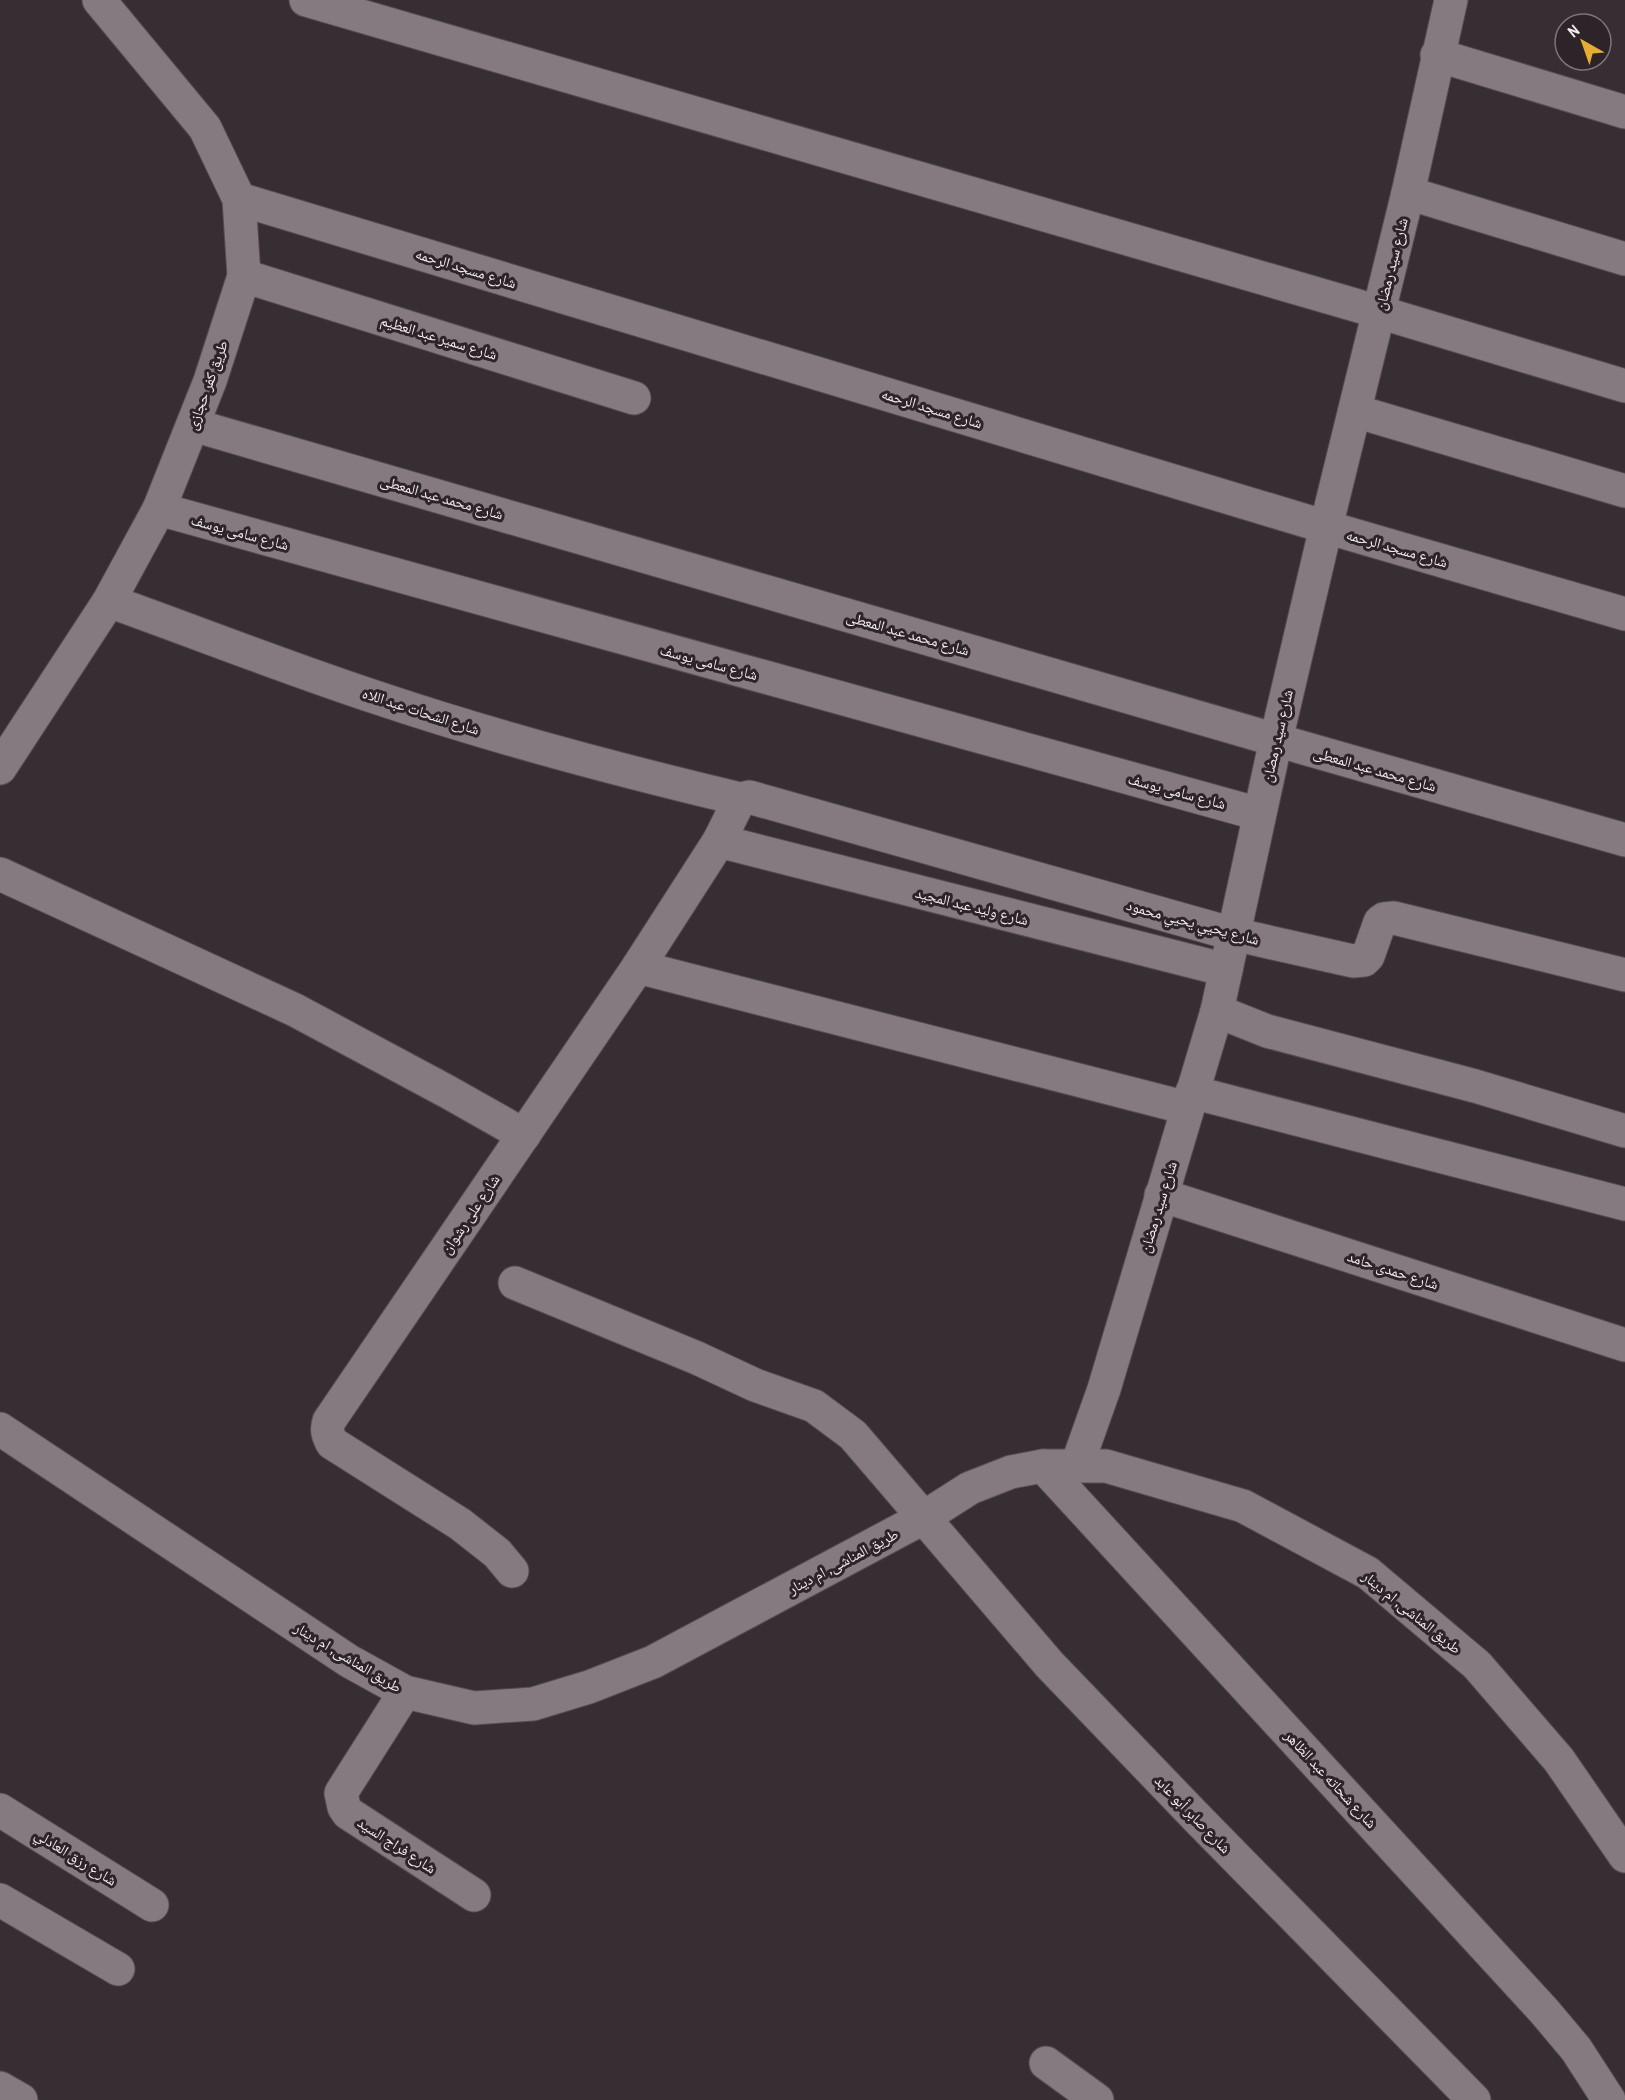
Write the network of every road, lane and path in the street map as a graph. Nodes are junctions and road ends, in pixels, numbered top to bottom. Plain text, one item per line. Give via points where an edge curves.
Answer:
1 (99, 0) edge
2 (306, 0) edge
3 (1451, 0) edge
4 (1437, 55) junction
5 (1625, 112) edge
6 (1408, 194) junction
7 (239, 199) junction
8 (1625, 259) edge
9 (244, 276) junction
10 (1379, 312) junction
11 (1625, 386) edge
12 (634, 398) dead end
13 (1355, 411) junction
14 (192, 425) junction
15 (1625, 491) edge
16 (159, 509) junction
17 (1326, 527) junction
18 (109, 601) junction
19 (1625, 614) edge
20 (1276, 740) junction
21 (2, 758) edge
22 (740, 799) junction
23 (1259, 814) junction
24 (1625, 840) edge
25 (719, 841) junction
26 (0, 874) edge
27 (1233, 934) junction
28 (638, 967) junction
29 (1226, 970) junction
30 (1625, 975) edge
31 (1217, 1011) junction
32 (1190, 1100) junction
33 (1625, 1131) edge
34 (524, 1135) junction
35 (1161, 1195) junction
36 (1625, 1204) edge
37 (515, 1283) dead end
38 (1625, 1345) edge
39 (0, 1430) edge
40 (1043, 1466) junction
41 (1077, 1466) junction
42 (923, 1518) junction
43 (512, 1571) dead end
44 (405, 1692) junction
45 (0, 1810) edge
46 (1625, 1856) edge
47 (474, 1895) dead end
48 (0, 1900) edge
49 (152, 1905) dead end
50 (118, 1969) dead end
51 (1046, 2063) dead end
52 (0, 2088) edge
53 (21, 2100) edge
54 (1097, 2100) edge
55 (1474, 2100) edge
56 (1609, 2100) edge

1 - 7 street, طريق كفر حجازى via 205,128
2 - 10 street
3 - 4 street, شارع سيد رمضان
4 - 5 street
4 - 6 street, شارع سيد رمضان
6 - 8 street
6 - 10 street, شارع سيد رمضان
7 - 9 street, طريق كفر حجازى
7 - 17 street, شارع مسجد الرحمه
9 - 12 street, شارع سمير عبد العظيم
9 - 14 street, طريق كفر حجازى
10 - 11 street
10 - 13 street, شارع سيد رمضان
13 - 15 street
13 - 17 street, شارع سيد رمضان
14 - 16 street, طريق كفر حجازى
14 - 20 street, شارع محمد عبد المعطى
16 - 18 street, طريق كفر حجازى
16 - 23 street, شارع سامى يوسف
17 - 19 street, شارع مسجد الرحمه
17 - 20 street, شارع سيد رمضان
18 - 21 street, طريق كفر حجازى
18 - 22 street, شارع الشحات عبد اللاه via 376,698 637,774
20 - 23 street, شارع سيد رمضان
20 - 24 street, شارع محمد عبد المعطى
22 - 25 street, شارع على رشوان
22 - 27 street, شارع يحيي يحيي محمود via 748,797
23 - 27 street, شارع سيد رمضان
25 - 28 street, شارع على رشوان
25 - 29 street, شارع وليد عبد المجيد
26 - 34 street via 295,1010
27 - 29 street, شارع سيد رمضان
27 - 30 street, شارع يحيي يحيي محمود via 1359,961 1368,956 1380,922 1394,918
28 - 32 street
28 - 34 street, شارع على رشوان
29 - 31 street, شارع سيد رمضان
31 - 32 street, شارع سيد رمضان
31 - 33 street via 1267,1031
32 - 35 street, شارع سيد رمضان
32 - 36 street
34 - 43 street, شارع على رشوان via 327,1427 332,1443 460,1524 497,1553
35 - 38 street, شارع حمدى حامد
35 - 41 street, شارع سيد رمضان
37 - 42 street, شارع صابر أبو عابد via 814,1406 853,1435
39 - 44 street, طريق المناشى, ام دينار via 348,1660
40 - 41 street, طريق المناشى, ام دينار
40 - 42 street, طريق المناشى, ام دينار via 1011,1472 970,1488
40 - 56 street, شارع شحاته عبد الظاهر via 1544,2011 1576,2049
41 - 46 street, طريق المناشى, ام دينار via 1106,1466 1243,1506 1368,1574 1477,1665 1559,1760
42 - 44 street, طريق المناشى, ام دينار via 653,1662 589,1687 533,1704 474,1708
42 - 55 street, شارع صابر أبو عابد via 1048,1664
44 - 47 street, شارع فراج السيد via 341,1792 344,1808
45 - 49 street, شارع رزق العادلي
48 - 50 street
51 - 54 street
52 - 53 street

